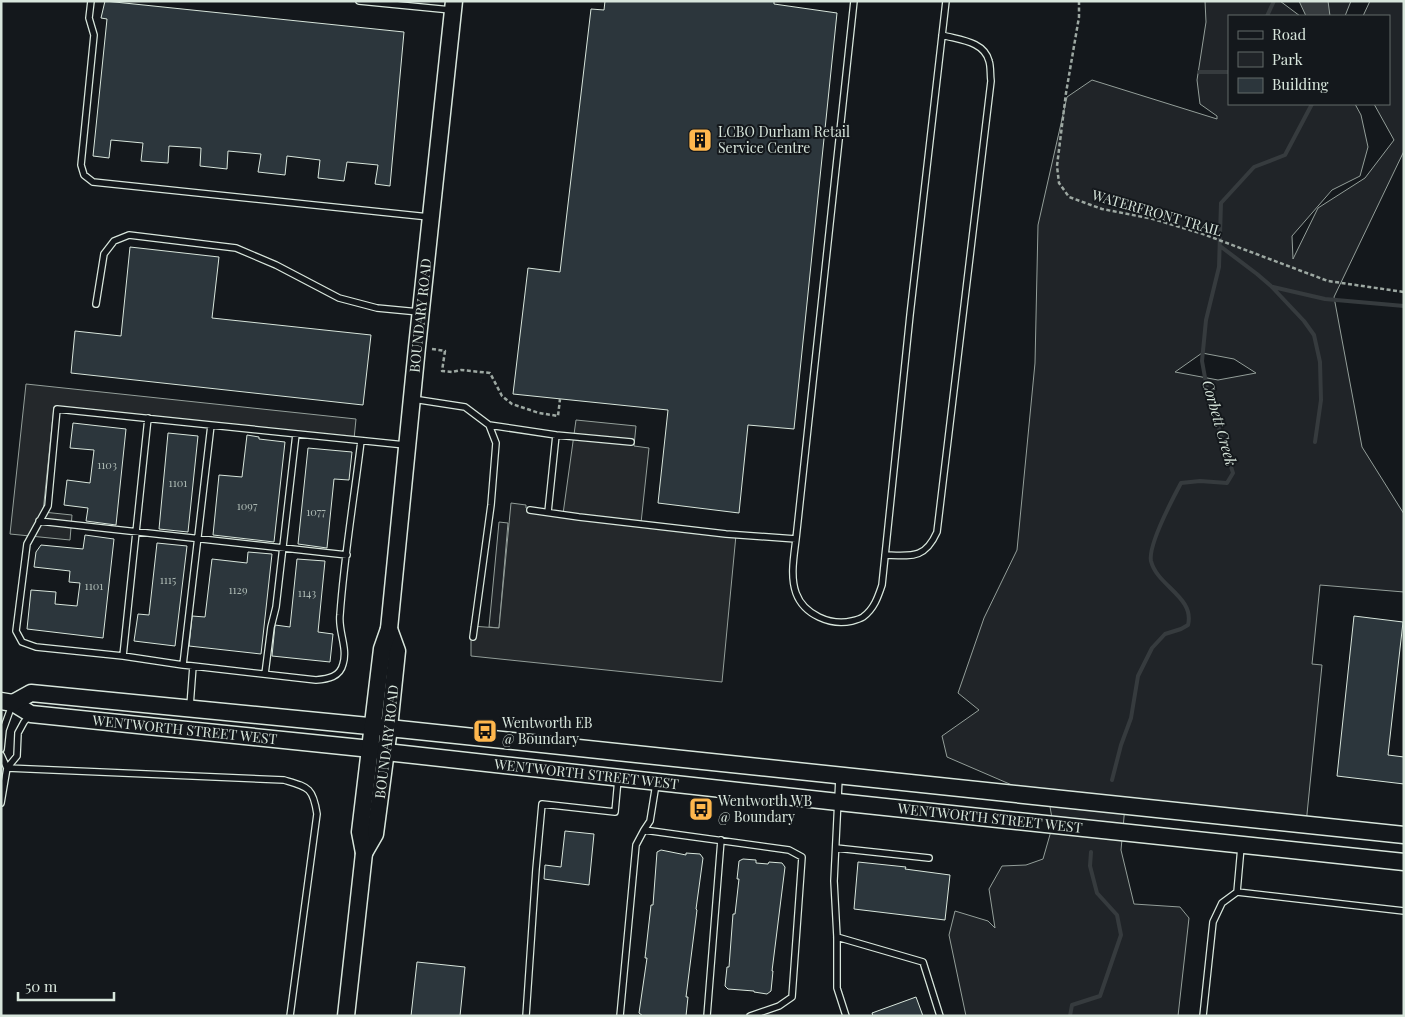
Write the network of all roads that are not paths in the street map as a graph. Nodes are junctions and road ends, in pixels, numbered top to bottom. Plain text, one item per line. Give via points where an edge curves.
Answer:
1 (90, 1) edge
2 (359, 1) edge
3 (854, 1) edge
4 (946, 1) edge
5 (454, 6) edge
6 (942, 35) junction
7 (432, 217) junction
8 (96, 304) dead end
9 (421, 312) junction
10 (412, 398) junction
11 (148, 418) junction
12 (211, 425) junction
13 (489, 425) junction
14 (296, 434) junction
15 (556, 435) junction
16 (361, 441) junction
17 (631, 442) dead end
18 (407, 446) junction
19 (530, 510) dead end
20 (548, 512) junction
21 (39, 521) junction
22 (137, 531) junction
23 (198, 538) junction
24 (796, 539) junction
25 (283, 548) junction
26 (347, 554) junction
27 (885, 555) junction
28 (389, 629) junction
29 (473, 637) dead end
30 (123, 656) junction
31 (182, 665) junction
32 (193, 666) junction
33 (265, 674) junction
34 (7, 702) edge
35 (190, 708) junction
36 (31, 714) junction
37 (372, 728) junction
38 (389, 728) junction
39 (1, 749) edge
40 (378, 751) junction
41 (1, 755) edge
42 (7, 768) junction
43 (839, 776) junction
44 (618, 778) junction
45 (656, 783) junction
46 (838, 802) junction
47 (1, 803) edge
48 (644, 830) junction
49 (1404, 835) edge
50 (721, 840) junction
51 (1241, 845) junction
52 (836, 848) junction
53 (929, 858) dead end
54 (1404, 862) edge
55 (1237, 892) junction
56 (1404, 911) edge
57 (837, 937) junction
58 (290, 1016) edge
59 (346, 1016) edge
60 (526, 1016) edge
61 (620, 1016) edge
62 (707, 1016) edge
63 (750, 1016) edge
64 (846, 1016) edge
65 (940, 1016) edge
66 (1203, 1016) edge

1 - 7 lane via 89,18 94,35 81,165 84,175 93,182
2 - 5 lane
3 - 24 lane
4 - 6 lane
5 - 7 main road, BOUNDARY ROAD
6 - 27 lane
6 - 27 lane via 985,51 990,61 991,81 937,532 932,544 920,554
7 - 9 main road, BOUNDARY ROAD
8 - 9 lane via 104,254 114,241 129,235 236,248 339,298 377,308
9 - 10 main road, BOUNDARY ROAD
10 - 13 lane via 465,407
10 - 18 main road, BOUNDARY ROAD
11 - 12 lane
11 - 21 lane via 56,409 48,506
11 - 22 lane
12 - 14 lane
12 - 23 lane
13 - 15 lane
13 - 29 lane via 496,443
14 - 16 lane
14 - 25 lane
15 - 17 lane
15 - 20 lane
16 - 18 lane
16 - 26 lane
18 - 28 main road, BOUNDARY ROAD
19 - 20 lane
20 - 24 lane via 726,534
21 - 22 lane
21 - 30 lane via 27,544 16,631 22,642 36,647
22 - 23 lane
22 - 30 lane
23 - 25 lane
23 - 31 lane
24 - 27 lane via 792,573 796,593 808,610 826,621 843,623 862,618 875,604 882,585
25 - 26 lane
25 - 33 lane
26 - 33 lane via 339,617 345,655 341,670 326,679 316,680
28 - 37 main road, BOUNDARY ROAD via 382,649
28 - 38 main road, BOUNDARY ROAD via 397,651
30 - 31 lane
31 - 32 lane
32 - 33 lane
32 - 35 lane
34 - 35 main road, WENTWORTH STREET WEST via 30,693
34 - 36 main road, WENTWORTH STREET WEST
34 - 39 lane
35 - 37 main road, WENTWORTH STREET WEST
36 - 40 main road, WENTWORTH STREET WEST
36 - 42 lane via 18,733 17,756
37 - 38 main road, WENTWORTH STREET WEST
37 - 40 main road, BOUNDARY ROAD
38 - 40 main road, BOUNDARY ROAD
38 - 43 main road, WENTWORTH STREET WEST
40 - 44 main road, WENTWORTH STREET WEST
40 - 59 main road, BOUNDARY ROAD via 360,832 364,853
41 - 42 lane
42 - 47 lane
42 - 58 lane via 284,780 306,787 315,798 316,814
43 - 46 lane
43 - 49 main road, WENTWORTH STREET WEST
44 - 45 main road, WENTWORTH STREET WEST
44 - 60 lane via 615,812 542,804
45 - 46 main road, WENTWORTH STREET WEST
45 - 48 lane via 650,821
46 - 51 main road, WENTWORTH STREET WEST
46 - 52 lane
48 - 50 lane
48 - 61 lane via 636,845
50 - 62 lane
50 - 63 lane via 789,850 802,856 792,997 779,1006
51 - 54 main road, WENTWORTH STREET WEST
51 - 55 lane
52 - 53 lane
52 - 57 lane
55 - 56 lane
55 - 66 lane via 1222,903 1213,922
57 - 64 lane via 837,988
57 - 65 lane via 923,962

